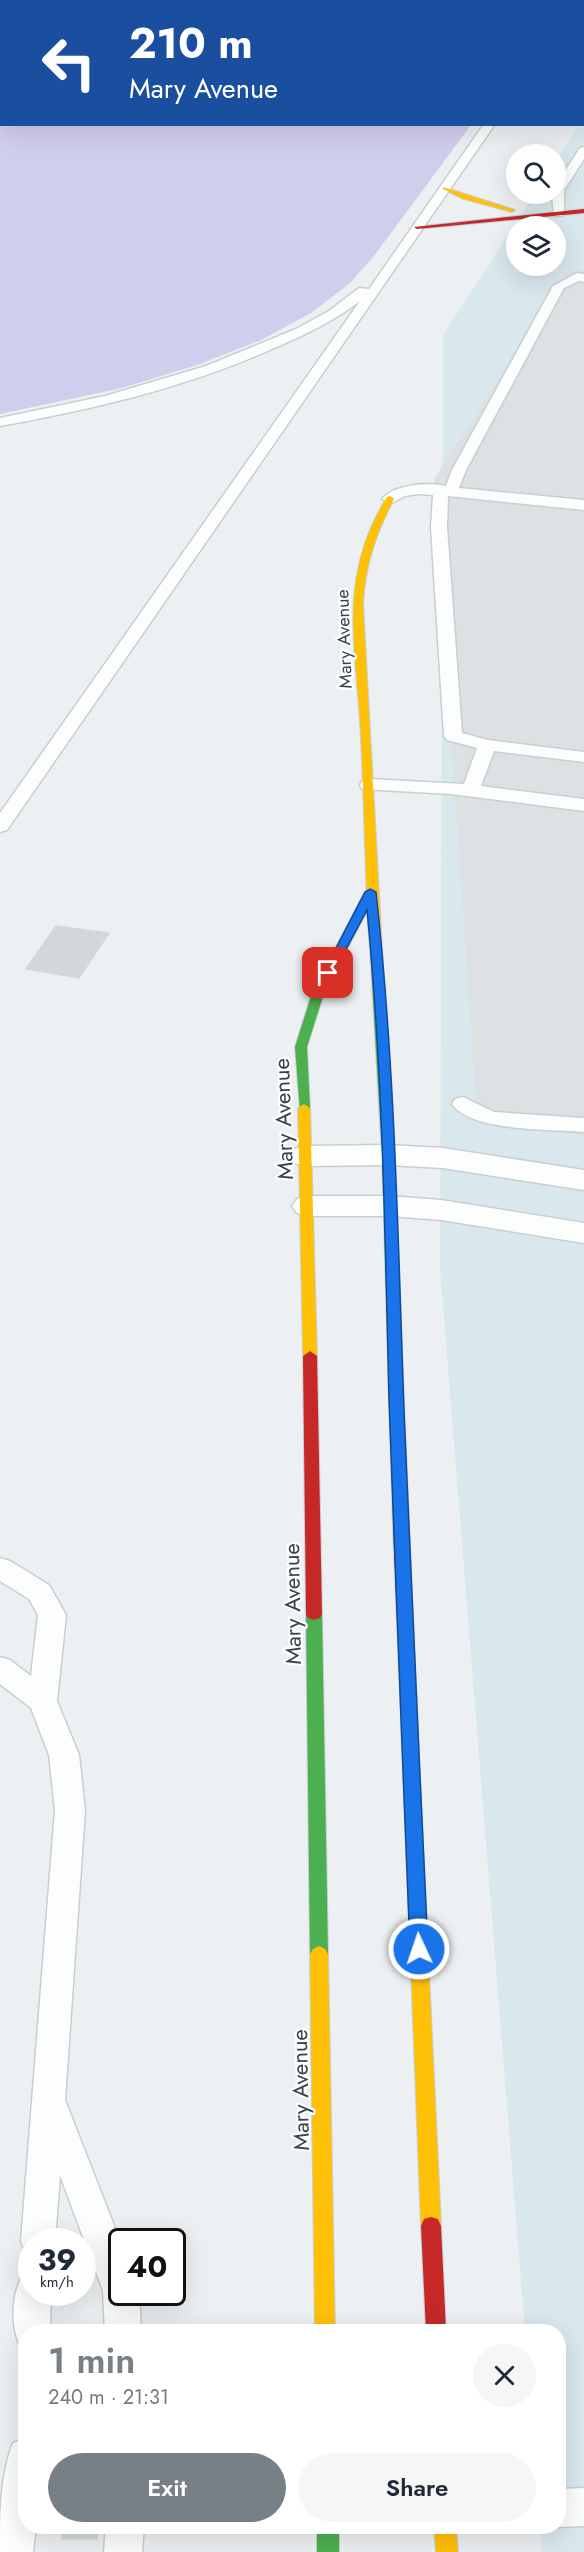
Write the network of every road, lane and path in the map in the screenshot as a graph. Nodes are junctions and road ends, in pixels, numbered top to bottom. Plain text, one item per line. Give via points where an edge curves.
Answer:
1 (489, 126) edge
2 (584, 150) edge
3 (445, 188) junction
4 (584, 212) edge
5 (558, 213) junction
6 (417, 227) junction
7 (388, 269) junction
8 (580, 277) edge
9 (0, 422) edge
10 (446, 490) junction
11 (390, 499) joint
12 (584, 505) edge
13 (487, 745) junction
14 (584, 757) edge
15 (369, 785) junction
16 (471, 790) junction
17 (584, 805) edge
18 (0, 826) edge
19 (370, 892) junction
20 (463, 1104) dead end
21 (577, 1124) edge
22 (388, 1155) junction
23 (305, 1156) junction
24 (584, 1180) edge
25 (308, 1206) junction
26 (390, 1206) junction
27 (584, 1233) edge
28 (0, 1568) edge
29 (0, 1668) edge
30 (43, 1701) junction
31 (50, 2103) junction
32 (39, 2228) edge
33 (33, 2306) edge
34 (32, 2324) edge
35 (123, 2324) edge
36 (325, 2324) edge
37 (436, 2324) edge
38 (584, 2507) edge
39 (566, 2508) edge
40 (18, 2520) edge
41 (124, 2534) edge
42 (328, 2534) edge
43 (446, 2534) edge
44 (14, 2552) edge
45 (123, 2552) edge
46 (328, 2552) edge
47 (447, 2552) edge

1 - 3 lane
2 - 5 lane via 558,190
3 - 5 street via 495,207
3 - 6 lane
4 - 5 street
5 - 6 street
6 - 7 lane
7 - 9 lane via 348,305 312,326 221,366 116,397
7 - 18 lane
8 - 10 lane via 559,286
10 - 11 lane via 418,489 400,492
10 - 12 lane
10 - 13 lane via 439,527 453,736
11 - 15 street, Mary Avenue via 365,557 358,601
13 - 14 lane
13 - 16 lane
15 - 16 lane
15 - 19 street, Mary Avenue
16 - 17 lane
19 - 22 street, Mary Avenue via 380,988
19 - 23 street, Mary Avenue via 318,993 301,1047
20 - 21 lane via 489,1118
22 - 23 street
22 - 24 street via 443,1158
22 - 26 street, Mary Avenue
23 - 25 street, Mary Avenue
25 - 26 street
25 - 36 street, Mary Avenue
26 - 27 street via 441,1210
26 - 37 street, Mary Avenue
28 - 30 lane via 39,1592 52,1615
29 - 30 lane
30 - 31 lane via 64,1755 70,1810
31 - 32 lane
31 - 35 lane via 121,2291
33 - 34 lane
38 - 39 lane
40 - 44 lane
41 - 45 lane
42 - 46 street
43 - 47 street

